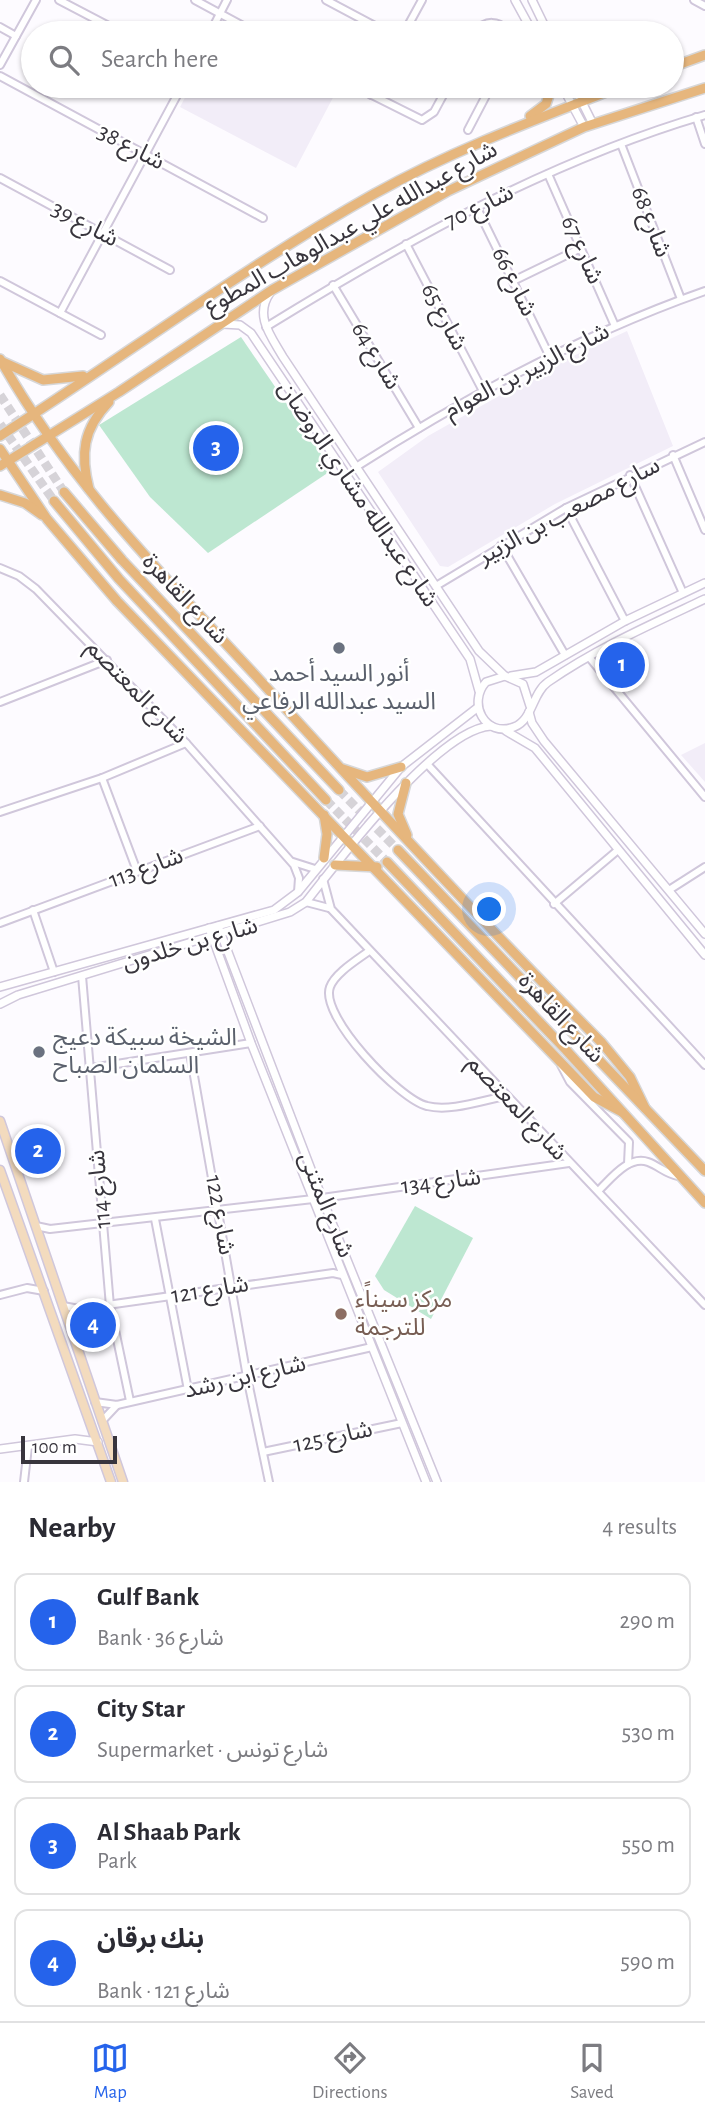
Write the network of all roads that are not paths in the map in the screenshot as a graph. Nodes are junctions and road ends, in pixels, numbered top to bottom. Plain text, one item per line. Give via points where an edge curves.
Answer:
1 (36, 0) edge
2 (59, 0) edge
3 (194, 0) edge
4 (228, 0) edge
5 (326, 0) edge
6 (422, 0) edge
7 (515, 0) edge
8 (522, 0) edge
9 (532, 0) edge
10 (694, 0) edge
11 (705, 6) edge
12 (537, 10) junction
13 (220, 14) junction
14 (524, 16) junction
15 (24, 21) edge
16 (99, 21) edge
17 (216, 21) edge
18 (234, 21) edge
19 (365, 21) edge
20 (411, 21) edge
21 (527, 21) edge
22 (542, 21) edge
23 (0, 27) edge
24 (21, 27) edge
25 (16, 36) junction
26 (705, 55) edge
27 (684, 63) edge
28 (0, 65) edge
29 (0, 76) edge
30 (21, 87) edge
31 (705, 88) edge
32 (684, 95) edge
33 (40, 98) edge
34 (176, 98) edge
35 (377, 98) edge
36 (441, 98) edge
37 (485, 98) edge
38 (547, 98) edge
39 (573, 98) edge
40 (576, 98) edge
41 (590, 98) edge
42 (674, 98) edge
43 (577, 103) junction
44 (705, 115) edge
45 (696, 117) junction
46 (517, 125) junction
47 (589, 125) junction
48 (468, 130) dead end
49 (621, 144) junction
50 (705, 144) edge
51 (145, 155) junction
52 (548, 174) junction
53 (0, 178) edge
54 (477, 208) junction
55 (263, 218) dead end
56 (103, 234) junction
57 (406, 244) junction
58 (580, 248) junction
59 (170, 270) dead end
60 (0, 281) edge
61 (513, 281) junction
62 (334, 285) junction
63 (272, 290) junction
64 (705, 291) edge
65 (681, 299) junction
66 (60, 313) junction
67 (215, 325) junction
68 (615, 326) junction
69 (266, 327) junction
70 (101, 335) dead end
71 (283, 357) junction
72 (551, 357) junction
73 (0, 360) edge
74 (270, 362) junction
75 (100, 368) junction
76 (483, 391) junction
77 (119, 392) junction
78 (33, 415) junction
79 (419, 428) junction
80 (0, 436) edge
81 (48, 438) junction
82 (705, 442) edge
83 (0, 449) edge
84 (673, 455) junction
85 (4, 463) edge
86 (356, 467) junction
87 (630, 475) junction
88 (64, 492) tunnel mouth
89 (90, 494) junction
90 (0, 495) edge
91 (54, 501) tunnel mouth
92 (566, 508) junction
93 (47, 519) junction
94 (705, 530) edge
95 (404, 538) junction
96 (394, 545) junction
97 (501, 545) junction
98 (0, 568) edge
99 (705, 583) edge
100 (436, 586) junction
101 (683, 593) junction
102 (705, 599) edge
103 (625, 621) junction
104 (479, 651) junction
105 (467, 656) junction
106 (565, 656) junction
107 (589, 657) junction
108 (107, 660) junction
109 (543, 668) junction
110 (507, 676) junction
111 (552, 680) junction
112 (479, 691) junction
113 (0, 702) edge
114 (477, 708) junction
115 (529, 709) junction
116 (455, 724) junction
117 (491, 726) junction
118 (502, 729) junction
119 (464, 734) junction
120 (544, 741) junction
121 (186, 743) junction
122 (535, 748) junction
123 (428, 765) junction
124 (339, 767) junction
125 (401, 767) junction
126 (102, 778) junction
127 (406, 783) junction
128 (339, 790) tunnel mouth
129 (705, 797) edge
130 (592, 798) junction
131 (326, 800) tunnel mouth
132 (581, 804) junction
133 (375, 807) junction
134 (0, 812) edge
135 (603, 812) junction
136 (324, 814) junction
137 (592, 818) junction
138 (260, 826) junction
139 (344, 834) junction
140 (352, 842) junction
141 (412, 845) junction
142 (398, 850) tunnel mouth
143 (618, 850) junction
144 (324, 858) junction
145 (291, 861) junction
146 (387, 862) tunnel mouth
147 (335, 865) junction
148 (377, 867) junction
149 (705, 867) edge
150 (315, 869) junction
151 (137, 871) junction
152 (323, 879) junction
153 (669, 890) junction
154 (298, 892) junction
155 (306, 902) junction
156 (554, 904) junction
157 (331, 909) junction
158 (33, 910) junction
159 (0, 923) edge
160 (218, 926) junction
161 (211, 932) junction
162 (221, 934) junction
163 (705, 934) edge
164 (369, 951) junction
165 (705, 955) edge
166 (54, 972) junction
167 (82, 976) junction
168 (0, 987) edge
169 (0, 1004) edge
170 (251, 1043) junction
171 (190, 1053) junction
172 (561, 1063) junction
173 (705, 1065) edge
174 (91, 1068) junction
175 (506, 1096) junction
176 (645, 1108) junction
177 (622, 1112) junction
178 (0, 1121) edge
179 (569, 1163) junction
180 (628, 1164) junction
181 (0, 1170) edge
182 (705, 1171) edge
183 (678, 1175) junction
184 (598, 1191) junction
185 (322, 1198) junction
186 (312, 1199) junction
187 (705, 1203) edge
188 (219, 1211) junction
189 (155, 1219) junction
190 (103, 1224) junction
191 (36, 1226) junction
192 (50, 1230) junction
193 (40, 1240) junction
194 (342, 1275) junction
195 (38, 1276) junction
196 (232, 1286) junction
197 (27, 1288) junction
198 (44, 1291) junction
199 (0, 1295) edge
200 (168, 1296) junction
201 (705, 1305) edge
202 (63, 1306) junction
203 (110, 1306) junction
204 (79, 1309) junction
205 (68, 1320) junction
206 (372, 1347) junction
207 (247, 1377) junction
208 (188, 1390) junction
209 (130, 1401) junction
210 (95, 1402) junction
211 (117, 1405) junction
212 (101, 1421) junction
213 (91, 1423) junction
214 (402, 1423) junction
215 (75, 1439) junction
216 (98, 1442) junction
217 (28, 1447) junction
218 (0, 1449) edge
219 (263, 1452) junction
220 (423, 1481) edge
221 (23, 1482) edge
222 (111, 1482) edge
223 (123, 1482) edge
224 (269, 1482) edge
225 (437, 1482) edge

1 - 15 street
2 - 16 street
3 - 13 street
4 - 13 street
5 - 19 street
6 - 20 street
7 - 8 street
7 - 14 street
9 - 12 street
10 - 11 street
12 - 14 street
12 - 22 street
13 - 17 street
13 - 18 street
14 - 21 street
23 - 25 street
24 - 25 street
25 - 28 street
26 - 27 main road
29 - 30 street, شارع 38
31 - 32 main road, شارع عبدالله علي عبدالوهاب المطوع
33 - 51 street, شارع 38
34 - 51 street
35 - 36 street via 422,120
37 - 48 street
38 - 46 main road via 543,107
39 - 43 street
40 - 43 street
41 - 43 main road, شارع عبدالله علي عبدالوهاب المطوع
42 - 47 main road, شارع عبدالله علي عبدالوهاب المطوع
43 - 46 main road, شارع عبدالله علي عبدالوهاب المطوع
43 - 47 street
44 - 45 street, شارع 70
45 - 49 street, شارع 70
45 - 50 street
46 - 75 main road, شارع عبدالله علي عبدالوهاب المطوع via 375,194
47 - 63 main road, شارع عبدالله علي عبدالوهاب المطوع via 448,191
49 - 52 street, شارع 70
49 - 65 street, شارع 68
51 - 55 street, شارع 38
51 - 56 street
52 - 54 street, شارع 70
52 - 58 street, شارع 67
53 - 56 street, شارع 39
54 - 57 street, شارع 70
54 - 61 street, شارع 66
56 - 59 street, شارع 39
56 - 66 street
57 - 62 street, شارع 70
57 - 76 street, شارع 65
58 - 61 street
58 - 68 street, شارع 67
60 - 66 street
61 - 72 street, شارع 66
62 - 69 street, شارع 70
62 - 79 street, شارع 64
63 - 67 main road, شارع عبدالله علي عبدالوهاب المطوع
63 - 69 street via 262,307
64 - 65 street, شارع الزبير بن العوام
65 - 68 street, شارع الزبير بن العوام
66 - 70 street
67 - 74 street, شارع عبدالله مشاري الروضان via 232,323 248,329
67 - 77 main road, شارع عبدالله علي عبدالوهاب المطوع
68 - 72 street, شارع الزبير بن العوام
69 - 71 street, شارع عبدالله مشاري الروضان
71 - 74 street via 275,356
71 - 86 street, شارع عبدالله مشاري الروضان
72 - 76 street, شارع الزبير بن العوام
73 - 75 main road via 32,377 55,381
73 - 78 main road
74 - 96 street, شارع عبدالله مشاري الروضان
75 - 78 main road, شارع عبدالله علي عبدالوهاب المطوع
76 - 79 street, شارع الزبير بن العوام
77 - 81 main road, شارع عبدالله علي عبدالوهاب المطوع
77 - 89 main road via 96,416 84,442
78 - 80 main road, شارع عبدالله علي عبدالوهاب المطوع
78 - 81 main road
79 - 86 street, شارع الزبير بن العوام
81 - 85 main road, شارع عبدالله علي عبدالوهاب المطوع
81 - 89 main road
82 - 84 street, سارع مصعب بن الزبير
83 - 85 main road
84 - 87 street, سارع مصعب بن الزبير
84 - 94 street
85 - 93 main road
86 - 95 street, شارع عبدالله مشاري الروضان
87 - 92 street, سارع مصعب بن الزبير
87 - 101 street
88 - 128 main road, شارع القاهرة
89 - 124 main road
90 - 93 main road via 25,503
91 - 131 main road, شارع القاهرة via 119,579
92 - 97 street, سارع مصعب بن الزبير
92 - 103 street
93 - 136 main road via 100,583
95 - 96 street via 402,547
95 - 100 street, شارع عبدالله مشاري الروضان
96 - 105 street, شارع عبدالله مشاري الروضان
97 - 100 street, سارع مصعب بن الزبير
97 - 106 street
98 - 108 street, شارع المعتصم via 25,580
99 - 101 street
100 - 104 street, شارع عبدالله مشاري الروضان
101 - 103 street
102 - 107 street
103 - 106 street
104 - 105 street via 475,658
104 - 110 street, شارع عبدالله مشاري الروضان
105 - 112 street, شارع عبدالله مشاري الروضان
106 - 109 street
107 - 111 street
107 - 129 street
108 - 113 street
108 - 121 street, شارع المعتصم
109 - 110 street
109 - 111 street via 541,677
110 - 112 street via 490,679
110 - 115 street via 527,689
111 - 115 street
112 - 114 street
114 - 116 street
114 - 117 street
115 - 118 street via 518,725
115 - 120 street
116 - 119 street
116 - 125 street
117 - 118 street
117 - 119 street
118 - 122 street
119 - 123 street
120 - 122 street via 537,741
120 - 130 street
121 - 126 street
121 - 138 street, شارع المعتصم
122 - 132 street
123 - 127 street
123 - 156 street
124 - 125 main road via 367,777
124 - 133 main road
125 - 133 street
126 - 134 street
126 - 151 street
127 - 133 street
127 - 141 main road via 398,814
130 - 132 street via 586,806
130 - 135 street
132 - 137 street
133 - 139 street, شارع بن خلدون
133 - 140 street, شارع بن خلدون
133 - 141 main road
135 - 137 street
135 - 153 street
136 - 139 main road
136 - 144 main road
137 - 143 street
138 - 145 street, شارع المعتصم
138 - 151 street, شارع 113
139 - 140 main road
139 - 144 street, شارع بن خلدون
140 - 147 street, شارع بن خلدون
140 - 148 main road
141 - 176 main road via 615,1058
142 - 176 main road, شارع القاهرة
143 - 156 street
143 - 165 street
144 - 150 street, شارع بن خلدون
145 - 150 street
145 - 154 street, شارع المعتصم via 299,873
146 - 177 main road, شارع القاهرة
147 - 148 main road
147 - 152 street, شارع بن خلدون
148 - 172 main road
149 - 153 street
150 - 154 street, شارع بن خلدون
151 - 158 street, شارع 113
152 - 155 street, شارع بن خلدون
152 - 157 street, شارع المعتصم
153 - 163 street
154 - 160 street, شارع بن خلدون via 275,910
155 - 157 street
155 - 162 street, شارع بن خلدون via 285,915
156 - 173 street
157 - 164 street, شارع المعتصم
158 - 159 street, شارع 113
158 - 166 street
160 - 161 street, شارع بن خلدون
160 - 162 street, شارع المثنى
161 - 162 street, شارع بن خلدون
161 - 166 street, شارع بن خلدون
161 - 167 street, شارع بن خلدون
161 - 170 street, شارع المثنى
162 - 185 street, شارع المثنى
164 - 175 street, شارع المعتصم
164 - 175 street via 336,978 329,991 333,1011 360,1049 407,1096 425,1106
166 - 168 street, شارع بن خلدون
167 - 169 street, شارع بن خلدون
167 - 174 street, شارع 114
170 - 171 street
170 - 186 street, شارع المثنى
171 - 174 street
171 - 188 street, شارع 122
172 - 177 main road via 600,1101
172 - 180 street via 570,1082 629,1142
174 - 190 street, شارع 114
175 - 179 street, شارع المعتصم
176 - 182 main road, شارع القاهرة
177 - 183 main road, شارع القاهرة
178 - 191 main road
179 - 184 street, شارع المعتصم
179 - 185 street, شارع 134
180 - 183 street via 646,1162
180 - 184 street
181 - 195 main road
183 - 187 main road, شارع القاهرة
184 - 201 street, شارع المعتصم
185 - 186 street, شارع 134
185 - 225 street, شارع المثنى
186 - 188 street, شارع 134
186 - 194 street, شارع المثنى
188 - 189 street, شارع 134
188 - 196 street, شارع 122
189 - 190 street, شارع 134
189 - 200 street
190 - 192 street, شارع 134
190 - 203 street, شارع 114
191 - 192 street
191 - 193 main road
192 - 193 street
193 - 202 main road
194 - 196 street, شارع 121
194 - 206 street, شارع المثنى
195 - 197 street
195 - 198 main road
196 - 200 street, شارع 121
196 - 207 street, شارع 122
197 - 198 street
197 - 199 street
198 - 213 main road
200 - 203 street, شارع 121
200 - 208 street
202 - 204 street, شارع 121
202 - 205 main road
203 - 204 street, شارع 121
203 - 209 street, شارع 114
204 - 205 street
205 - 210 main road
206 - 207 street, شارع ابن رشد
206 - 214 street, شارع المثنى
207 - 208 street, شارع ابن رشد
207 - 219 street, شارع 122
208 - 209 street, شارع ابن رشد
209 - 211 street, شارع ابن رشد
210 - 211 street, شارع ابن رشد
210 - 212 main road
211 - 212 street, شارع ابن رشد
212 - 223 main road
213 - 215 street
213 - 216 main road
214 - 219 street, شارع 125
214 - 220 street, شارع المثنى
215 - 216 street
215 - 217 street
216 - 222 main road
217 - 218 street
217 - 221 street
219 - 224 street, شارع 122

